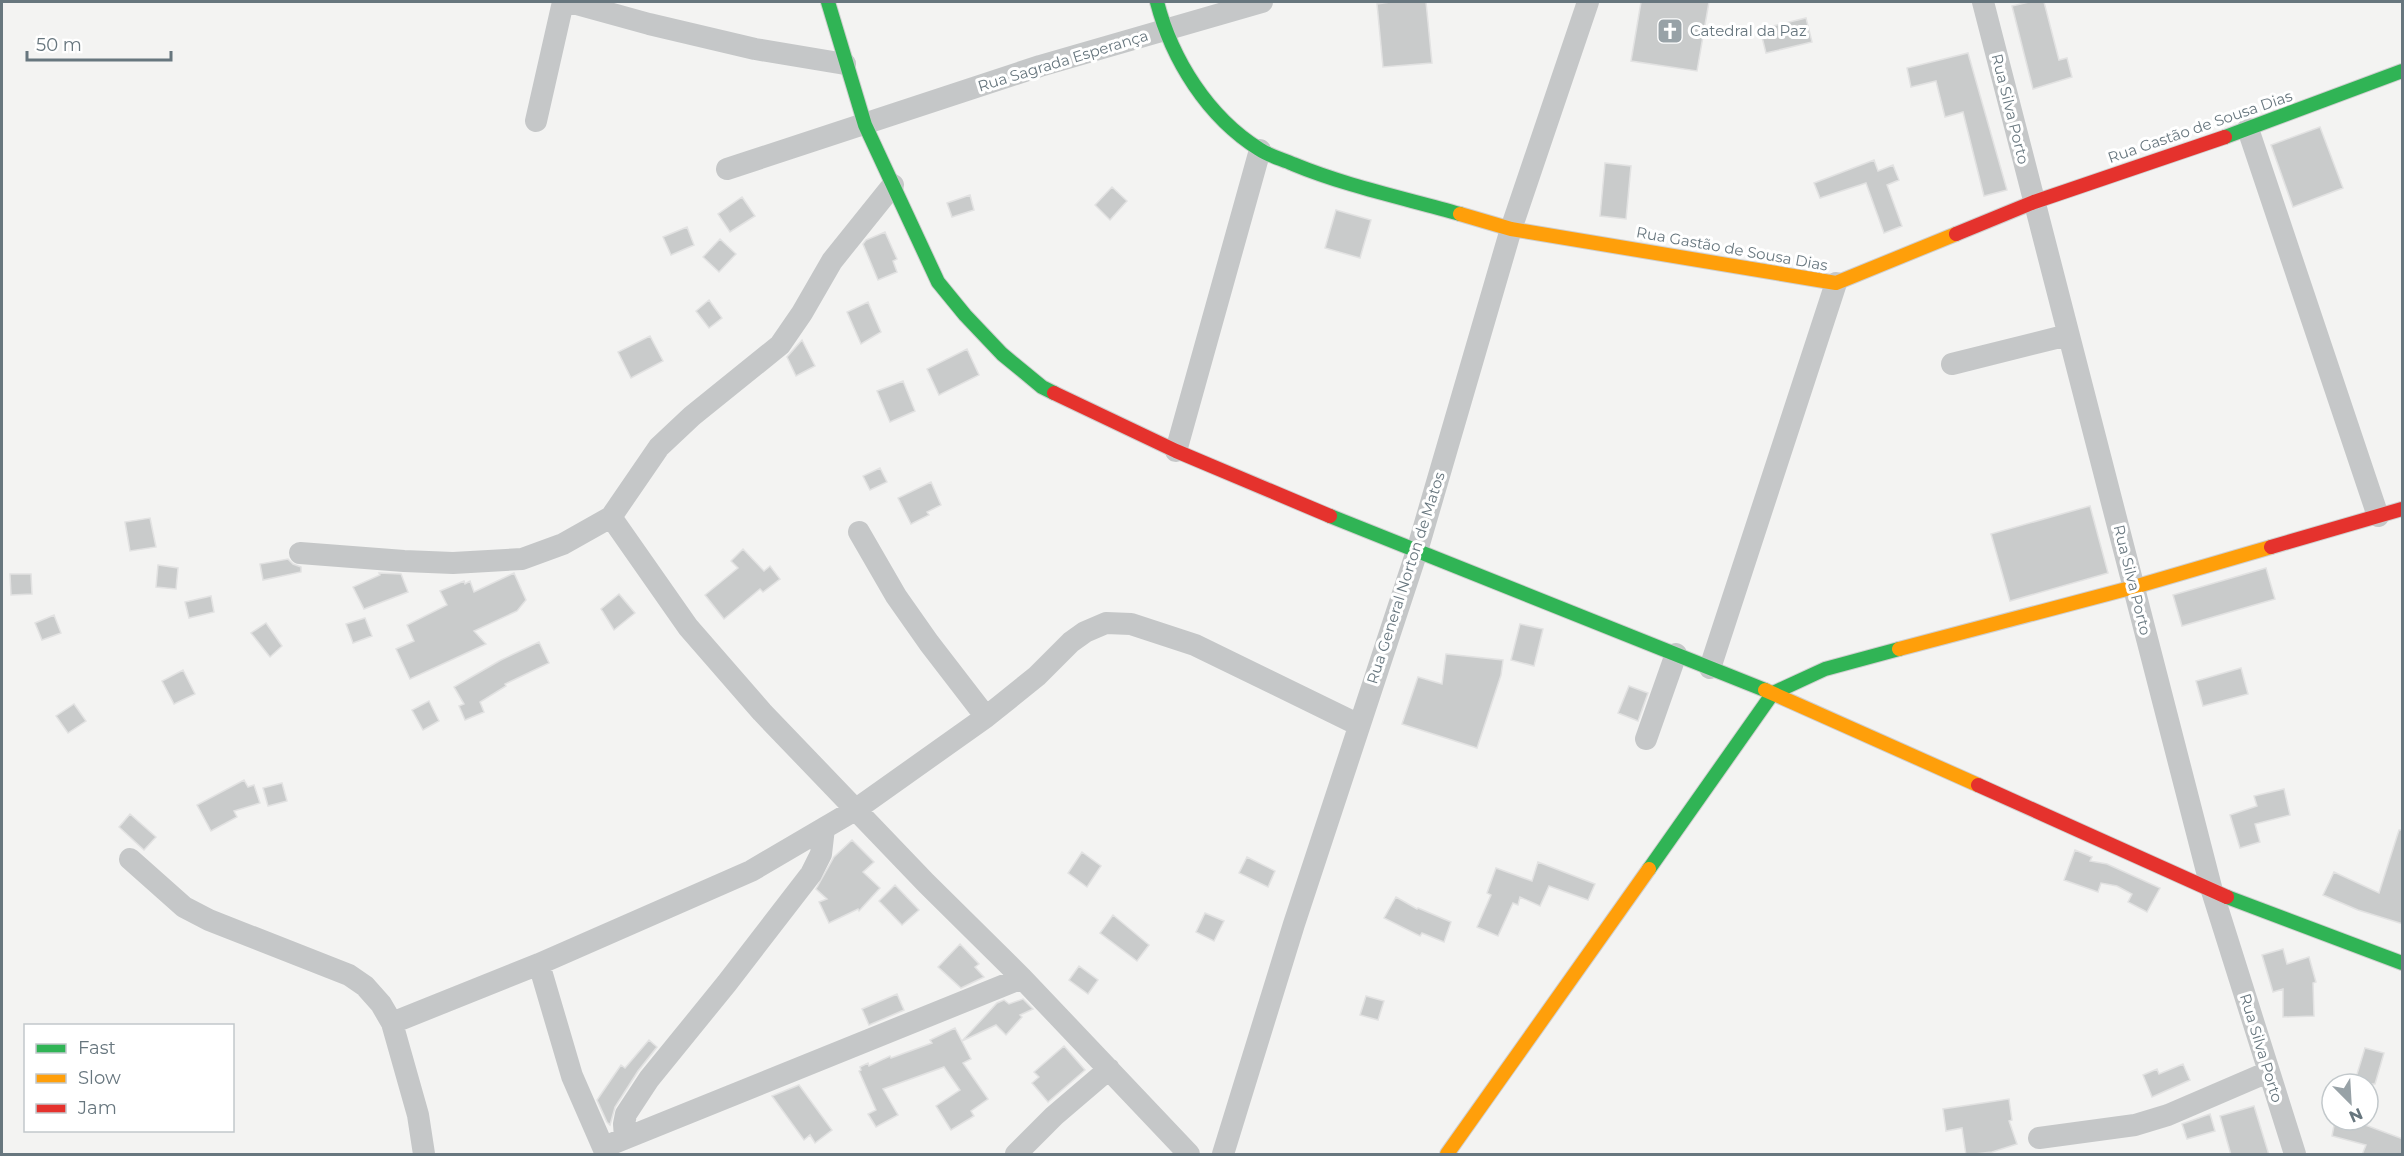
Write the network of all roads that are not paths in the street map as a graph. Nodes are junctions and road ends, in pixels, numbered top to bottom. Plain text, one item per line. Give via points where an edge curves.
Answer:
1 (563, 2) edge
2 (569, 2) edge
3 (828, 2) edge
4 (1157, 2) edge
5 (1262, 2) edge
6 (1588, 2) edge
7 (1983, 2) edge
8 (1164, 29) junction
9 (845, 64) junction
10 (2403, 72) edge
11 (536, 121) dead end
12 (865, 125) junction
13 (2248, 129) junction
14 (1260, 150) junction
15 (727, 169) dead end
16 (893, 185) junction
17 (2034, 202) junction
18 (1511, 229) junction
19 (1836, 284) junction
20 (2068, 335) junction
21 (1952, 364) dead end
22 (1176, 451) junction
23 (2403, 509) edge
24 (2378, 516) junction
25 (611, 517) junction
26 (859, 532) dead end
27 (1417, 552) junction
28 (300, 553) dead end
29 (2134, 587) junction
30 (1676, 654) junction
31 (1710, 668) junction
32 (1773, 693) junction
33 (986, 717) junction
34 (1359, 725) junction
35 (1646, 739) dead end
36 (855, 810) junction
37 (824, 828) junction
38 (130, 859) dead end
39 (2212, 891) junction
40 (2403, 963) edge
41 (540, 964) junction
42 (1022, 978) junction
43 (392, 1023) junction
44 (1109, 1069) junction
45 (2268, 1072) junction
46 (625, 1138) junction
47 (2039, 1138) dead end
48 (605, 1151) edge
49 (424, 1155) edge
50 (1016, 1155) edge
51 (1189, 1155) edge
52 (1223, 1155) edge
53 (1446, 1155) edge
54 (2295, 1155) edge

1 - 11 street
2 - 9 street via 755,49
3 - 9 street
4 - 8 street, Rua Gastão de Sousa Dias
5 - 8 street, Rua Sagrada Esperança
6 - 18 street, Rua General Norton de Matos
7 - 17 street, Rua Silva Porto
8 - 12 street, Rua Sagrada Esperança
8 - 14 street, Rua Gastão de Sousa Dias via 1188,75 1220,118
9 - 12 street
10 - 13 street, Rua Gastão de Sousa Dias
12 - 15 street, Rua Sagrada Esperança
12 - 16 street
13 - 17 street, Rua Gastão de Sousa Dias
13 - 24 street
14 - 18 street, Rua Gastão de Sousa Dias via 1318,174
14 - 22 street
16 - 22 street via 938,282 1002,354 1042,387
16 - 25 street via 832,261 780,345 659,447
17 - 19 street, Rua Gastão de Sousa Dias
17 - 20 street, Rua Silva Porto
18 - 19 street, Rua Gastão de Sousa Dias
18 - 27 street, Rua General Norton de Matos
19 - 31 street
20 - 21 street
20 - 29 street, Rua Silva Porto
22 - 27 street
23 - 24 street
24 - 29 street
25 - 28 street via 563,544 522,559 453,563
25 - 36 street via 688,627
26 - 33 street via 896,596
27 - 30 street
27 - 34 street, Rua General Norton de Matos
29 - 32 street via 1825,669
29 - 39 street, Rua Silva Porto
30 - 31 street
30 - 35 street
31 - 32 street
32 - 39 street
32 - 53 street
33 - 34 street via 1085,632 1106,623 1131,624 1196,645
33 - 36 street
34 - 52 street, Rua General Norton de Matos
36 - 37 street
36 - 42 street
37 - 41 street via 752,872
37 - 46 street via 821,854 812,874 649,1079 626,1114
38 - 43 street via 184,907 349,975 365,986
39 - 40 street
39 - 45 street, Rua Silva Porto
41 - 43 street
41 - 48 street via 572,1076
42 - 44 street
42 - 46 street
43 - 49 street via 418,1115
44 - 50 street
44 - 51 street
45 - 47 street via 2135,1125
45 - 54 street, Rua Silva Porto
46 - 48 street

